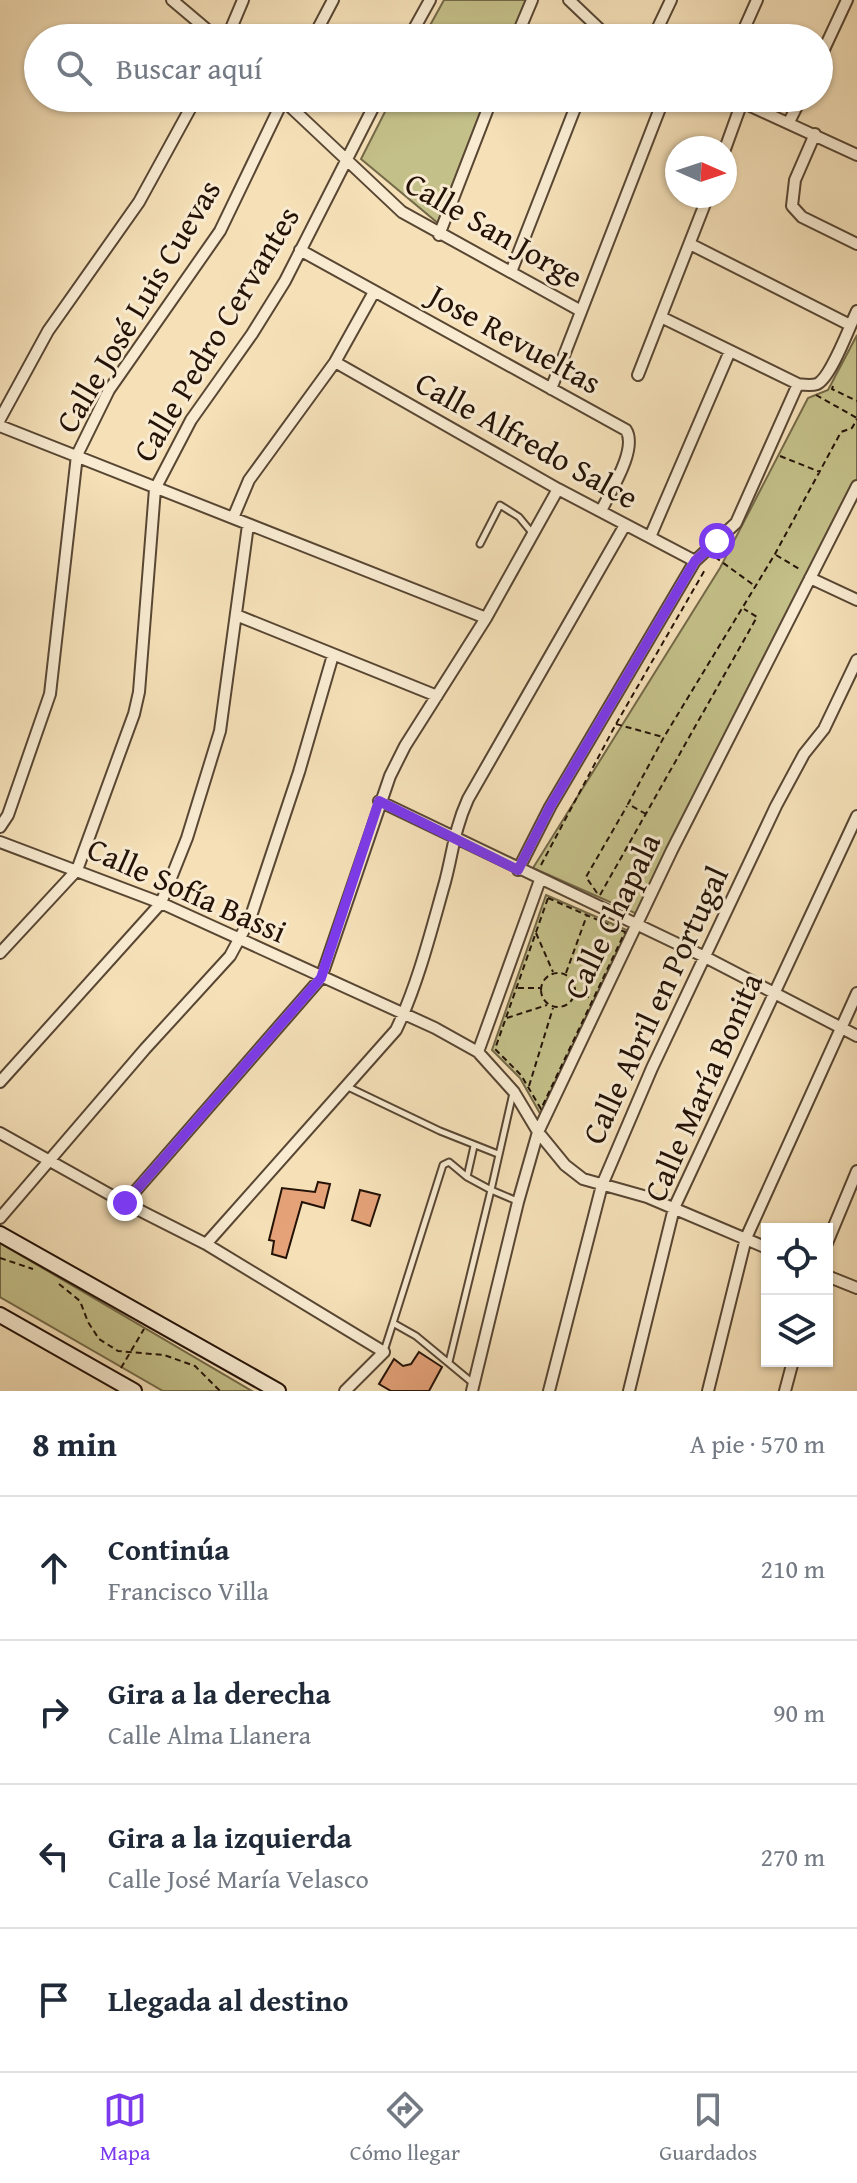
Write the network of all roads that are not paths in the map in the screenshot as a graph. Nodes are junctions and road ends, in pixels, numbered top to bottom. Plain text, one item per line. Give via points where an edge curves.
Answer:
1 (172, 0) edge
2 (243, 0) edge
3 (333, 0) edge
4 (430, 0) edge
5 (532, 0) edge
6 (569, 0) edge
7 (671, 0) edge
8 (757, 0) edge
9 (847, 0) edge
10 (581, 5) edge
11 (200, 24) edge
12 (233, 24) edge
13 (320, 24) edge
14 (417, 24) edge
15 (522, 24) edge
16 (595, 24) edge
17 (660, 24) edge
18 (746, 24) edge
19 (833, 30) edge
20 (188, 112) edge
21 (277, 112) edge
22 (296, 112) edge
23 (371, 112) edge
24 (487, 112) edge
25 (574, 112) edge
26 (659, 112) edge
27 (735, 112) edge
28 (766, 112) edge
29 (794, 112) edge
30 (789, 122) junction
31 (815, 134) junction
32 (728, 136) edge
33 (857, 154) edge
34 (345, 160) junction
35 (704, 208) edge
36 (439, 235) junction
37 (690, 244) junction
38 (857, 244) edge
39 (300, 250) junction
40 (511, 272) junction
41 (374, 292) junction
42 (581, 311) junction
43 (857, 311) edge
44 (661, 317) junction
45 (850, 325) junction
46 (730, 351) junction
47 (335, 362) junction
48 (638, 375) dead end
49 (798, 384) junction
50 (551, 389) junction
51 (0, 419) edge
52 (0, 426) edge
53 (77, 455) junction
54 (857, 486) edge
55 (155, 489) junction
56 (558, 489) junction
57 (601, 511) junction
58 (233, 518) junction
59 (248, 525) junction
60 (625, 525) junction
61 (534, 534) junction
62 (650, 537) junction
63 (480, 544) dead end
64 (695, 561) junction
65 (808, 576) junction
66 (857, 600) edge
67 (236, 615) junction
68 (486, 618) junction
69 (333, 655) junction
70 (857, 660) edge
71 (437, 696) junction
72 (379, 801) junction
73 (857, 816) edge
74 (0, 827) edge
75 (453, 838) junction
76 (0, 842) edge
77 (77, 870) junction
78 (518, 870) junction
79 (540, 880) junction
80 (161, 903) junction
81 (635, 926) junction
82 (240, 940) junction
83 (0, 953) edge
84 (705, 957) junction
85 (321, 978) junction
86 (774, 992) junction
87 (857, 993) edge
88 (403, 1014) junction
89 (840, 1028) junction
90 (857, 1036) edge
91 (478, 1052) junction
92 (0, 1082) edge
93 (348, 1087) junction
94 (514, 1092) junction
95 (538, 1132) junction
96 (0, 1133) edge
97 (474, 1146) junction
98 (498, 1154) junction
99 (49, 1161) junction
100 (857, 1171) edge
101 (467, 1177) junction
102 (602, 1185) junction
103 (491, 1190) junction
104 (518, 1202) junction
105 (125, 1203) junction
106 (674, 1208) junction
107 (0, 1218) edge
108 (833, 1229) edge
109 (0, 1234) edge
110 (746, 1238) junction
111 (206, 1244) junction
112 (761, 1245) edge
113 (833, 1278) edge
114 (857, 1288) edge
115 (0, 1315) edge
116 (393, 1323) junction
117 (384, 1352) junction
118 (449, 1362) junction
119 (791, 1367) edge
120 (473, 1387) edge
121 (134, 1391) edge
122 (278, 1391) edge
123 (345, 1391) edge
124 (549, 1391) edge
125 (629, 1391) edge
126 (708, 1391) edge
127 (785, 1391) edge

1 - 11 street
2 - 12 street
3 - 13 street
4 - 14 street
5 - 15 street
6 - 10 street
7 - 17 street
8 - 18 street
9 - 19 street
10 - 16 street
20 - 51 street via 139,202 48,331
21 - 53 street, Calle José Luis Cuevas via 220,231 109,390
22 - 34 street, Calle San Jorge
23 - 34 street, Calle Pedro Cervantes
24 - 36 street
25 - 40 street
26 - 42 street
27 - 32 street
28 - 30 street
29 - 30 street
30 - 31 street
31 - 33 street
31 - 38 street via 795,180 792,206 802,217
34 - 36 street, Calle San Jorge via 402,212
34 - 39 street, Calle Pedro Cervantes
35 - 37 street
36 - 40 street, Calle San Jorge
37 - 44 street
37 - 45 street
39 - 41 street, Jose Revueltas
39 - 55 street, Calle Pedro Cervantes via 264,316 191,420
40 - 42 street, Calle San Jorge
41 - 47 street
41 - 50 street, Jose Revueltas
42 - 50 street
43 - 45 street
44 - 46 street
44 - 48 street
45 - 49 street via 826,377 816,385
46 - 49 street
46 - 62 street
47 - 56 street, Calle Alfredo Salce
47 - 58 street via 249,480
49 - 64 street via 736,523
50 - 57 street, Jose Revueltas via 619,425 631,437
52 - 53 street
53 - 55 street
53 - 74 street, Calle José Luis Cuevas via 49,702
54 - 65 street, Calle Chapala
55 - 58 street
55 - 77 street, Calle Pedro Cervantes via 136,705
56 - 57 street, Calle Alfredo Salce
56 - 61 street
57 - 60 street, Calle Alfredo Salce
58 - 59 street
59 - 67 street
59 - 68 street
60 - 62 street, Calle Alfredo Salce
60 - 75 street via 473,789
61 - 63 lane via 500,505
61 - 68 street
62 - 64 street, Calle Alfredo Salce
64 - 78 street
65 - 66 street
65 - 81 street, Calle Chapala
67 - 69 street
67 - 80 street via 220,731
68 - 71 street
69 - 71 street
69 - 82 street via 272,856
70 - 84 street, Calle Abril en Portugal via 824,729 786,786
71 - 72 street
72 - 75 street
72 - 85 street
73 - 86 street, Calle María Bonita
75 - 78 street
75 - 88 street via 446,880
76 - 77 street, Calle Sofía Bassi
77 - 80 street, Calle Sofía Bassi
77 - 83 street, Calle Pedro Cervantes
78 - 79 street
79 - 81 street
79 - 91 street
80 - 82 street, Calle Sofía Bassi
80 - 92 street
81 - 84 street
81 - 95 street, Calle Chapala
82 - 85 street, Calle Sofía Bassi
82 - 99 street
84 - 86 street
84 - 102 street, Calle Abril en Portugal
85 - 88 street, Calle Sofía Bassi
85 - 105 street
86 - 89 street
86 - 106 street, Calle María Bonita
87 - 89 street
88 - 91 street, Calle Sofía Bassi
88 - 93 street via 396,1030
89 - 90 street
89 - 110 street
91 - 94 street, Calle Sofía Bassi
93 - 97 lane
93 - 111 street
94 - 95 street, Calle Sofía Bassi
94 - 98 lane
95 - 102 street, Calle Sofía Bassi via 565,1165
95 - 104 street, Calle Chapala
96 - 99 street
97 - 98 lane
97 - 101 lane
98 - 103 lane
99 - 105 street
99 - 107 street
100 - 108 street
101 - 103 lane
101 - 116 lane via 449,1162 443,1165
102 - 106 street, Calle Sofía Bassi
102 - 124 street, Calle Abril en Portugal
103 - 104 lane
103 - 118 lane
104 - 120 street, Calle Chapala
105 - 111 street
106 - 110 street, Calle Sofía Bassi
106 - 125 street, Calle María Bonita
109 - 122 main road
110 - 112 street, Calle Sofía Bassi
110 - 126 street
111 - 117 street
113 - 114 street
115 - 121 main road
116 - 117 lane
116 - 118 lane
117 - 123 street
118 - 120 lane
119 - 127 street

